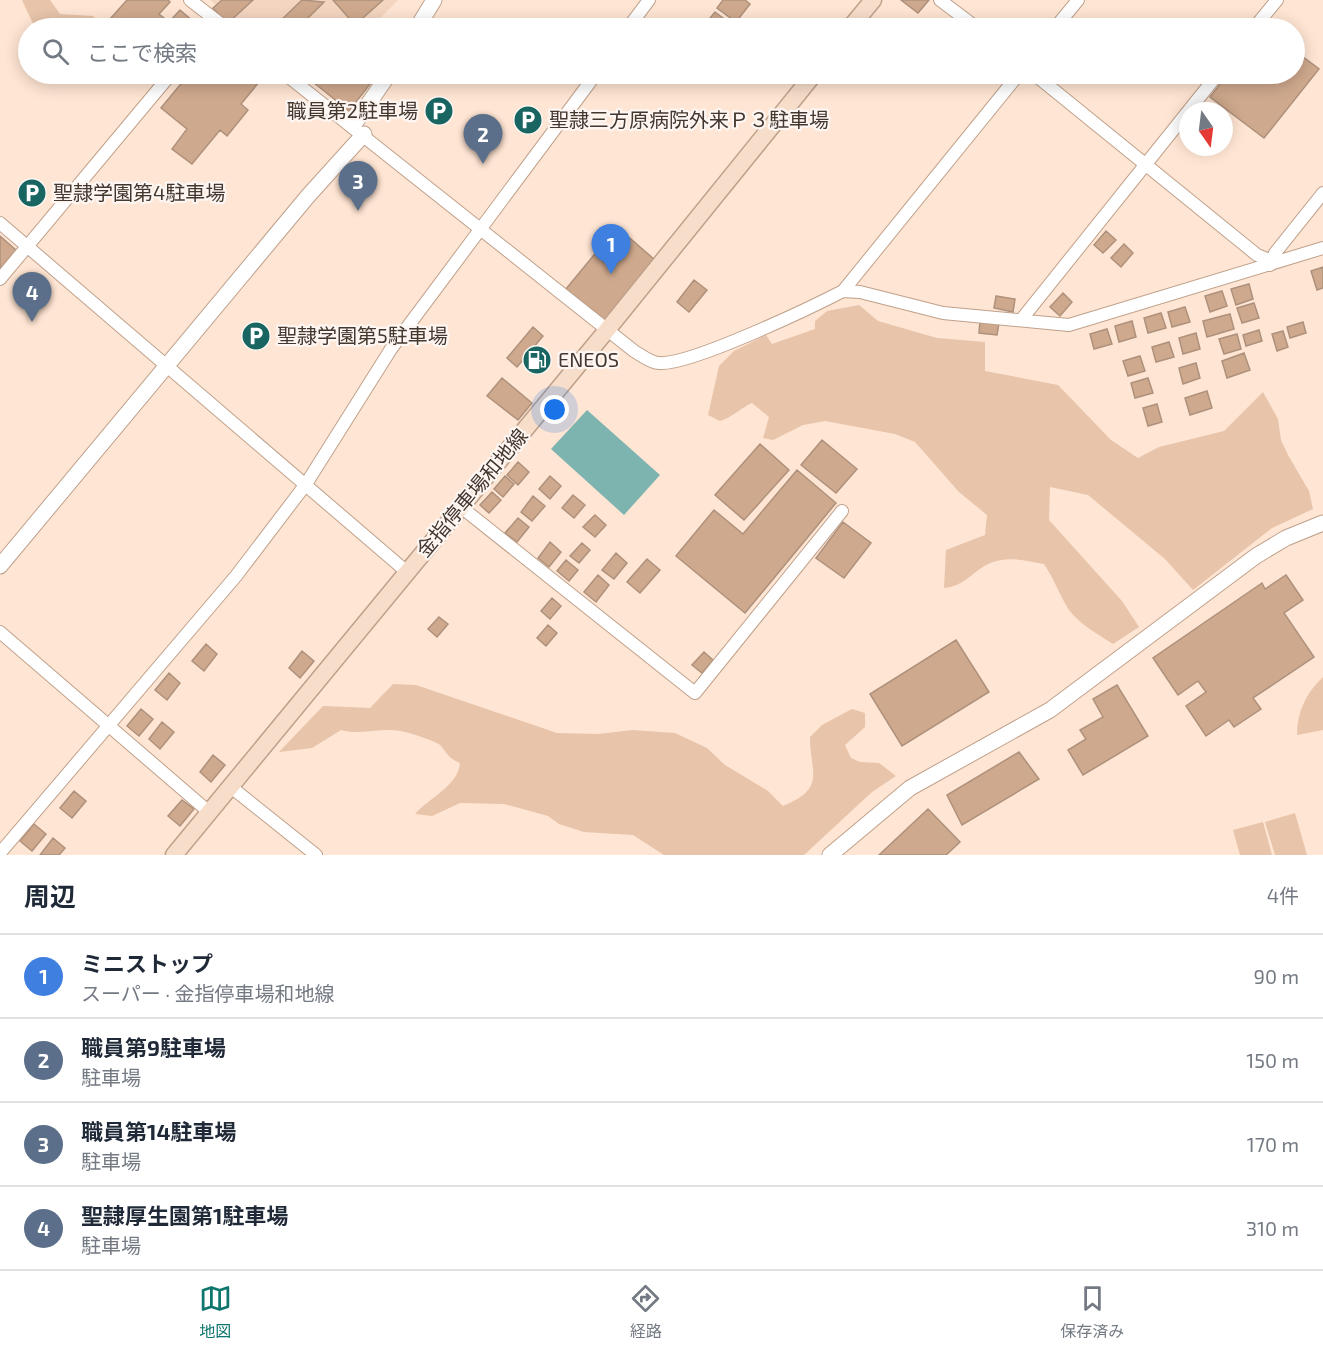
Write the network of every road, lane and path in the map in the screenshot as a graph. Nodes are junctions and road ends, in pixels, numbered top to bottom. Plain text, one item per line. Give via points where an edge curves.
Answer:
1 (190, 0) edge
2 (434, 0) edge
3 (649, 0) edge
4 (873, 0) edge
5 (940, 0) edge
6 (1078, 0) edge
7 (1277, 0) edge
8 (206, 18) edge
9 (423, 18) edge
10 (636, 18) edge
11 (858, 18) edge
12 (964, 18) edge
13 (1063, 18) edge
14 (1262, 18) edge
15 (163, 84) edge
16 (298, 84) edge
17 (384, 84) edge
18 (589, 84) edge
19 (806, 84) edge
20 (1011, 84) edge
21 (1046, 84) edge
22 (1210, 84) edge
23 (359, 130) junction
24 (1145, 165) junction
25 (1323, 193) edge
26 (0, 223) edge
27 (482, 229) junction
28 (27, 246) junction
29 (1323, 248) edge
30 (1269, 265) junction
31 (0, 279) edge
32 (843, 291) junction
33 (1021, 320) junction
34 (607, 330) junction
35 (167, 364) junction
36 (306, 484) junction
37 (461, 507) junction
38 (842, 511) dead end
39 (1323, 523) edge
40 (0, 566) edge
41 (407, 572) junction
42 (0, 632) edge
43 (109, 724) junction
44 (231, 787) junction
45 (209, 812) junction
46 (0, 853) edge
47 (174, 855) edge
48 (316, 855) edge
49 (830, 855) edge

1 - 8 street
2 - 9 street
3 - 10 street
4 - 11 main road
5 - 12 street
6 - 13 street
7 - 14 street
15 - 28 street
16 - 23 street
17 - 23 street
18 - 27 street
19 - 34 main road, 金指停車場和地線
20 - 32 street
21 - 24 street
22 - 24 street
23 - 27 street
23 - 35 street
24 - 30 street via 1267,259
24 - 33 street
25 - 30 street
26 - 28 street
27 - 34 street
27 - 36 street via 391,349
28 - 31 street
28 - 35 street
29 - 30 street
30 - 33 street via 1069,325
32 - 33 street via 944,313
32 - 34 street via 806,311 684,360 658,364
34 - 37 main road, 金指停車場和地線
35 - 36 street
35 - 40 street
36 - 41 street
36 - 43 street via 236,576
37 - 38 street via 695,693
37 - 41 main road, 金指停車場和地線
39 - 49 street via 1256,556 1050,710 910,788
41 - 44 main road, 金指停車場和地線
42 - 43 street
43 - 45 street
43 - 46 street
44 - 45 main road, 金指停車場和地線
44 - 48 street
45 - 47 main road, 金指停車場和地線

